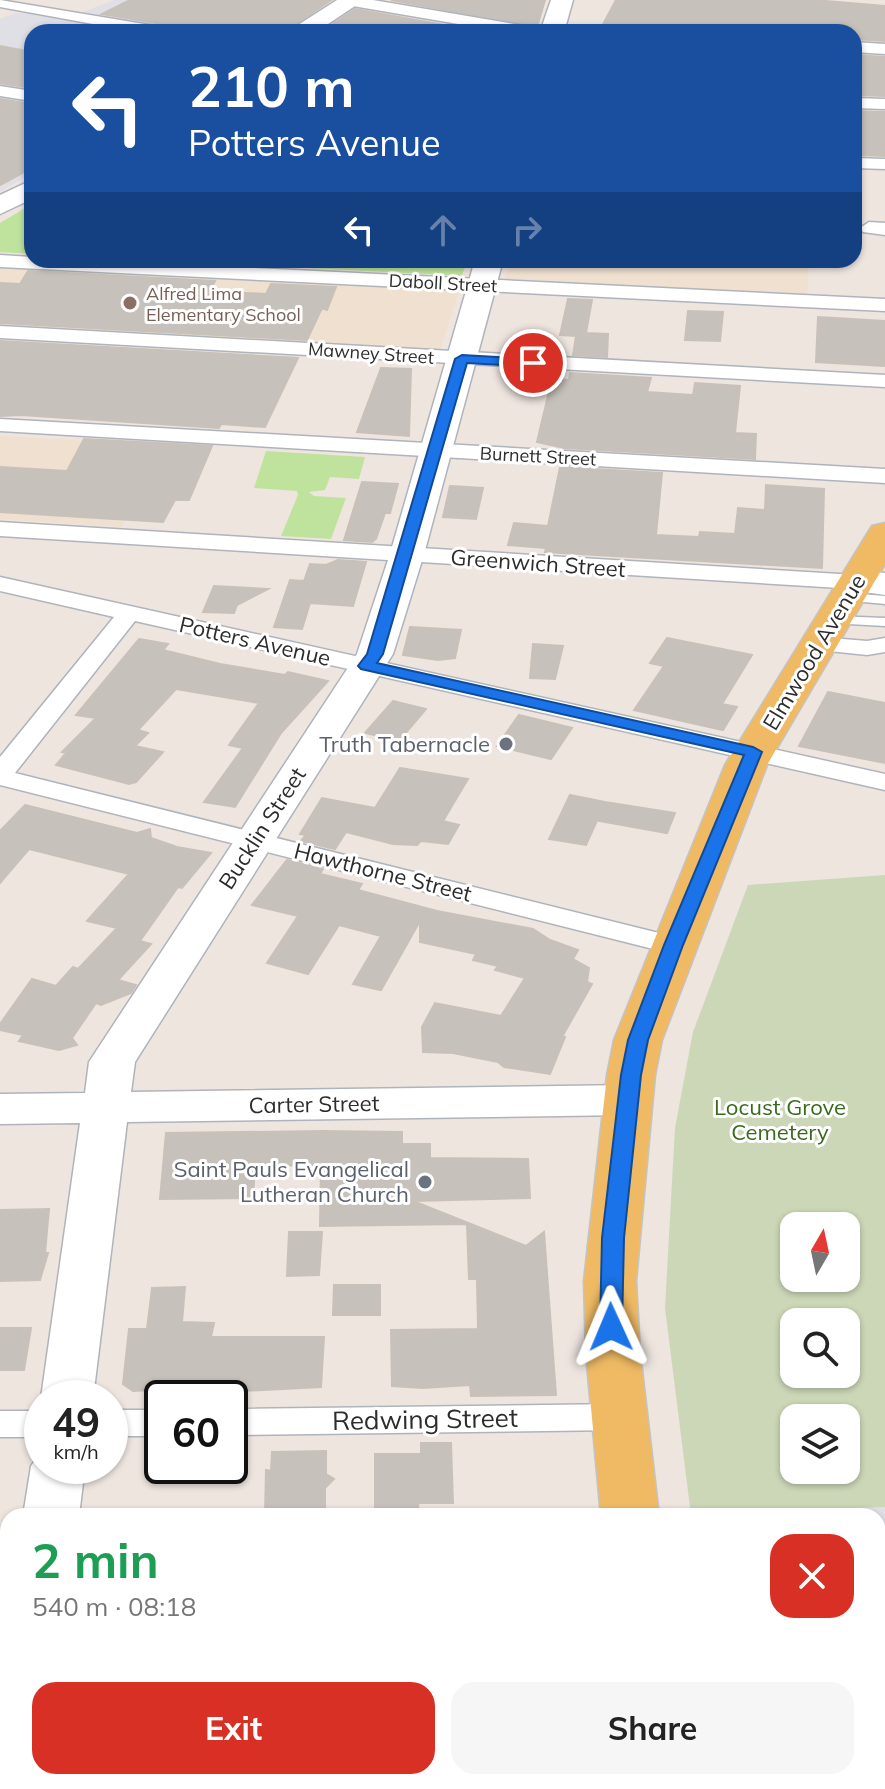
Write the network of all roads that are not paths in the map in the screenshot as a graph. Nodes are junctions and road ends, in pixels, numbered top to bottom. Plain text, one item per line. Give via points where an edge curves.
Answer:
1 (351, 0) edge
2 (562, 0) edge
3 (0, 2) edge
4 (119, 24) edge
5 (312, 24) edge
6 (487, 24) edge
7 (554, 24) edge
8 (862, 48) edge
9 (885, 49) edge
10 (0, 91) edge
11 (24, 95) edge
12 (862, 103) edge
13 (885, 104) edge
14 (862, 163) edge
15 (885, 164) edge
16 (0, 261) edge
17 (24, 262) edge
18 (309, 268) edge
19 (486, 272) edge
20 (885, 305) edge
21 (0, 332) edge
22 (462, 359) junction
23 (885, 381) edge
24 (0, 425) edge
25 (435, 451) junction
26 (885, 476) edge
27 (0, 529) edge
28 (885, 534) edge
29 (407, 554) junction
30 (0, 584) edge
31 (854, 604) edge
32 (129, 613) junction
33 (885, 622) edge
34 (879, 648) edge
35 (366, 666) junction
36 (753, 752) junction
37 (0, 775) edge
38 (885, 782) edge
39 (254, 840) junction
40 (673, 945) junction
41 (628, 1100) junction
42 (104, 1107) junction
43 (0, 1109) edge
44 (69, 1380) edge
45 (619, 1417) junction
46 (248, 1422) edge
47 (0, 1424) edge
48 (24, 1424) edge
49 (55, 1484) edge
50 (52, 1508) edge
51 (629, 1508) edge

1 - 5 street
1 - 6 street
2 - 7 street
3 - 4 street
8 - 9 street
10 - 11 street
12 - 13 street
14 - 15 street
16 - 17 street, Daboll Street
18 - 19 street, Daboll Street
19 - 20 street, Daboll Street
19 - 22 street, Bucklin Street
21 - 22 street, Mawney Street
22 - 23 street, Mawney Street
22 - 25 street, Bucklin Street
24 - 25 street, Burnett Street
25 - 26 street, Burnett Street
25 - 29 street, Bucklin Street
27 - 29 street, Greenwich Street
28 - 31 main road, Elmwood Avenue
29 - 31 street, Greenwich Street
29 - 35 street, Bucklin Street via 375,654
30 - 32 street, Potters Avenue
31 - 33 lane
31 - 34 street, Greenwich Street
31 - 36 main road, Elmwood Avenue
32 - 35 street, Potters Avenue
32 - 37 street
35 - 36 street, Potters Avenue
35 - 39 street, Bucklin Street
36 - 38 street, Potters Avenue
36 - 40 main road, Elmwood Avenue
37 - 39 street, Hawthorne Street
39 - 40 street, Hawthorne Street
39 - 42 street, Bucklin Street via 117,1052
40 - 41 main road, Elmwood Avenue via 638,1040
41 - 42 street, Carter Street
41 - 45 main road, Elmwood Avenue via 610,1281
42 - 43 street, Carter Street
42 - 44 street, Bucklin Street
45 - 46 street, Redwing Street
45 - 51 main road, Elmwood Avenue
47 - 48 street
49 - 50 street

